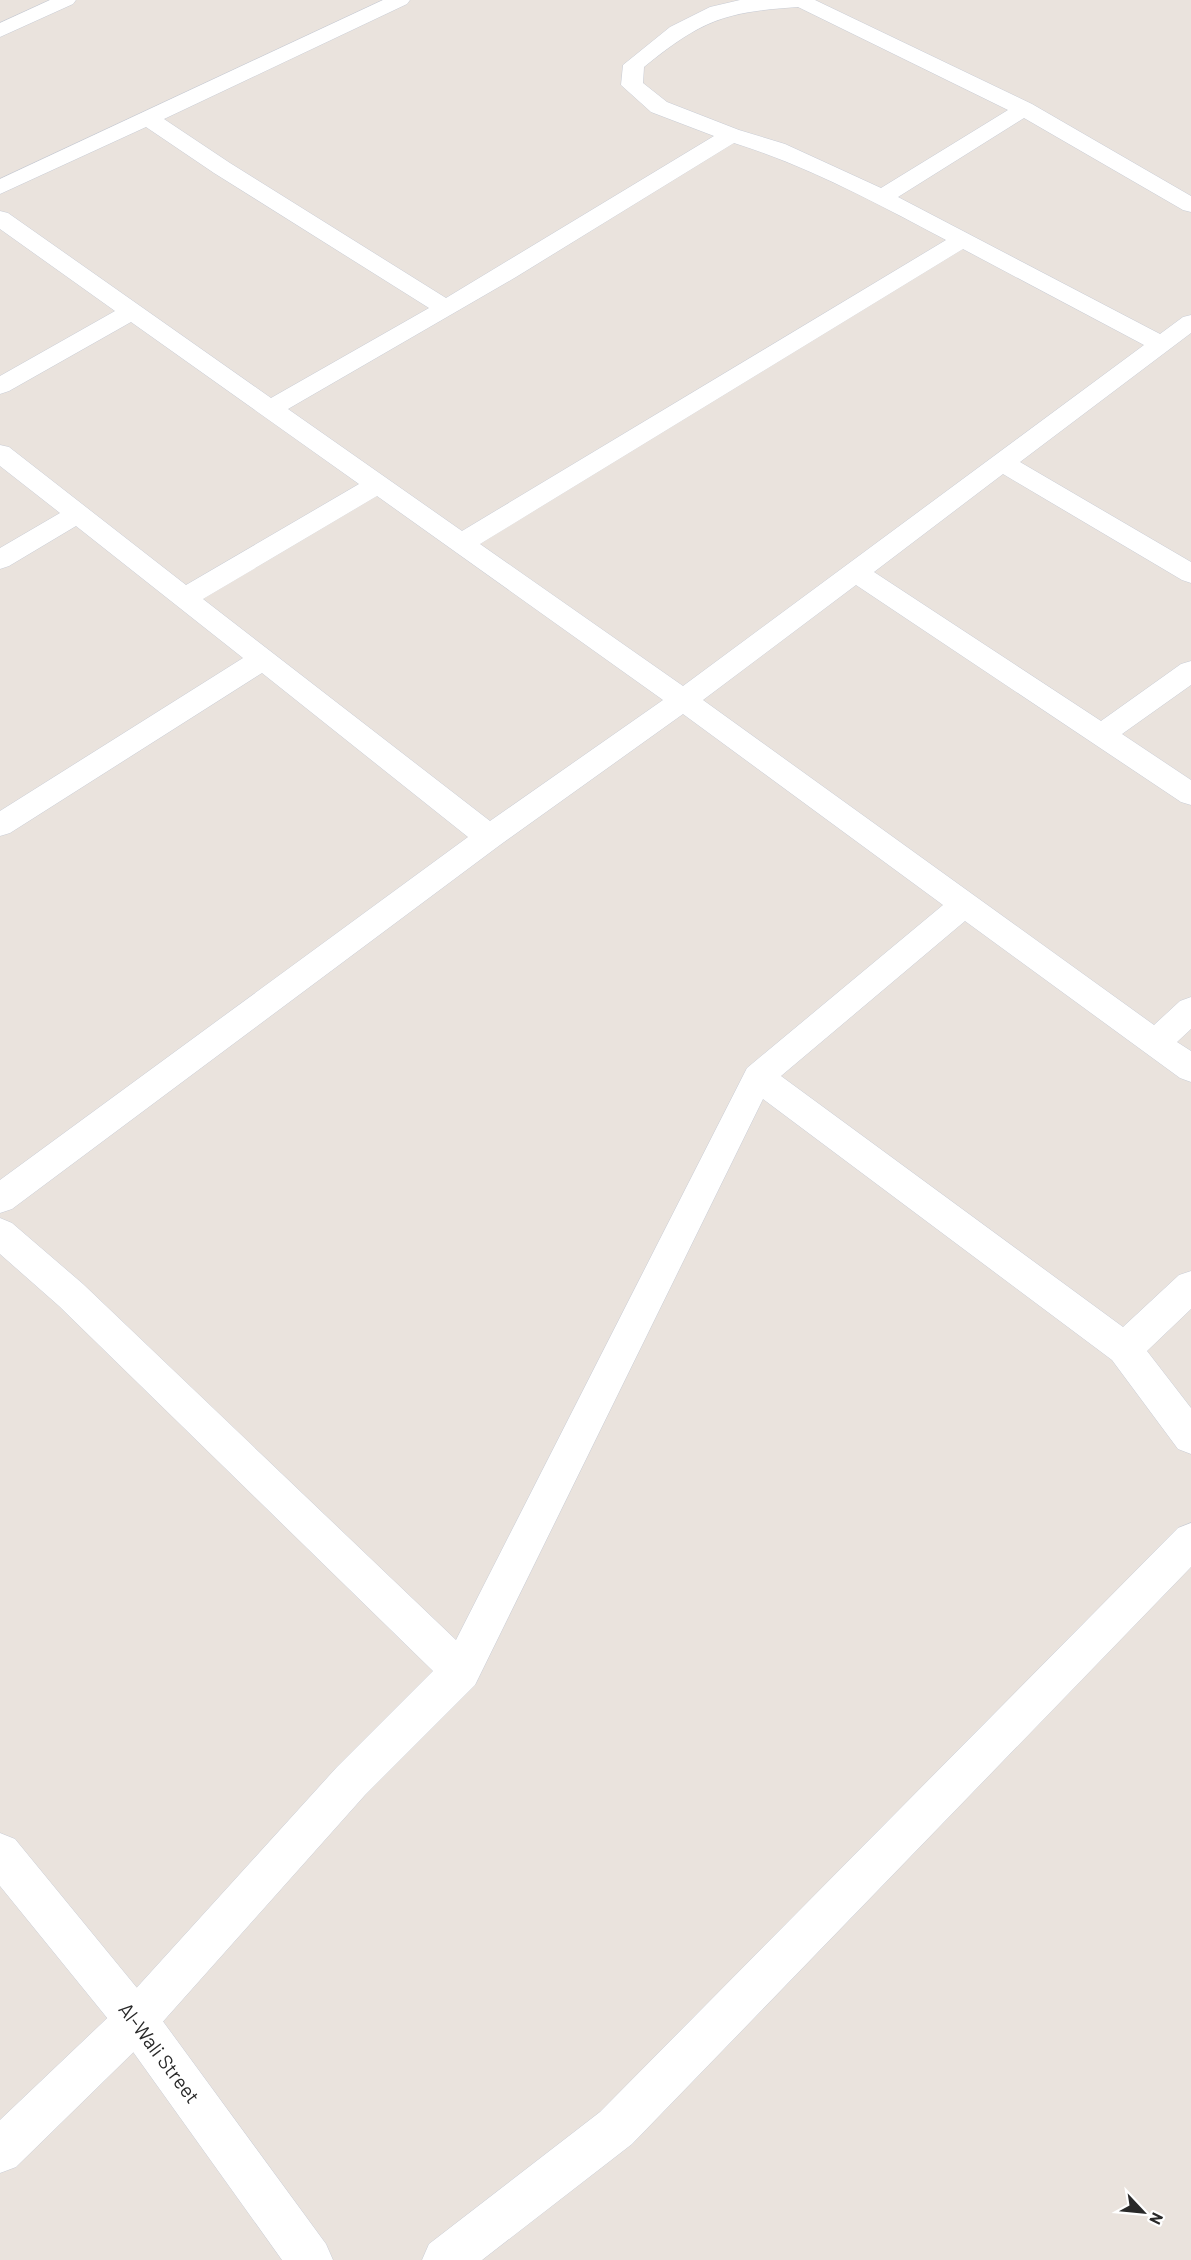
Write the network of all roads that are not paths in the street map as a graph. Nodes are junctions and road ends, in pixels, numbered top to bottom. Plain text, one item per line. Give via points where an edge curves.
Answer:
1 (66, 0) edge
2 (400, 0) edge
3 (800, 1) edge
4 (0, 31) edge
5 (1024, 109) junction
6 (148, 118) junction
7 (731, 135) junction
8 (0, 187) edge
9 (882, 197) junction
10 (1191, 205) edge
11 (0, 218) edge
12 (964, 239) junction
13 (446, 308) junction
14 (132, 311) junction
15 (1191, 322) edge
16 (1161, 344) junction
17 (0, 386) edge
18 (270, 409) junction
19 (0, 453) edge
20 (1003, 463) junction
21 (377, 485) junction
22 (78, 514) junction
23 (461, 543) junction
24 (0, 560) edge
25 (855, 572) junction
26 (1191, 574) edge
27 (184, 598) junction
28 (263, 659) junction
29 (1191, 671) edge
30 (683, 700) junction
31 (1101, 735) junction
32 (1191, 794) edge
33 (0, 825) edge
34 (489, 837) junction
35 (965, 904) junction
36 (1191, 1010) edge
37 (1155, 1043) junction
38 (1191, 1069) edge
39 (758, 1077) junction
40 (0, 1199) edge
41 (0, 1233) edge
42 (1191, 1286) edge
43 (1125, 1349) junction
44 (1191, 1437) edge
45 (1191, 1541) edge
46 (461, 1671) junction
47 (0, 1854) edge
48 (136, 2020) junction
49 (0, 2151) edge
50 (310, 2260) edge
51 (445, 2260) edge

1 - 4 street
2 - 6 street
3 - 5 street
3 - 7 street via 747,5 707,15 667,38 634,65 632,85 659,107
5 - 9 street
5 - 10 street
6 - 8 street
6 - 13 street
7 - 9 street via 777,149
7 - 13 street
9 - 12 street
11 - 14 street
12 - 16 street
12 - 23 street
13 - 18 street
14 - 17 street
14 - 18 street
15 - 16 street
16 - 20 street
18 - 21 street
19 - 22 street
20 - 25 street
20 - 26 street
21 - 23 street
21 - 27 street
22 - 24 street
22 - 27 street
23 - 30 street
25 - 30 street
25 - 31 street
27 - 28 street
28 - 33 street
28 - 34 street
29 - 31 street
30 - 34 street
30 - 35 street
31 - 32 street
34 - 40 street
35 - 37 street
35 - 39 street
36 - 37 street
37 - 38 street
39 - 43 street
39 - 46 street
41 - 46 street via 71,1295
42 - 43 street
43 - 44 street
45 - 51 street via 616,2128
46 - 48 street via 351,1781
47 - 48 street, Al-Wali Street
48 - 49 street
48 - 50 street, Al-Wali Street

